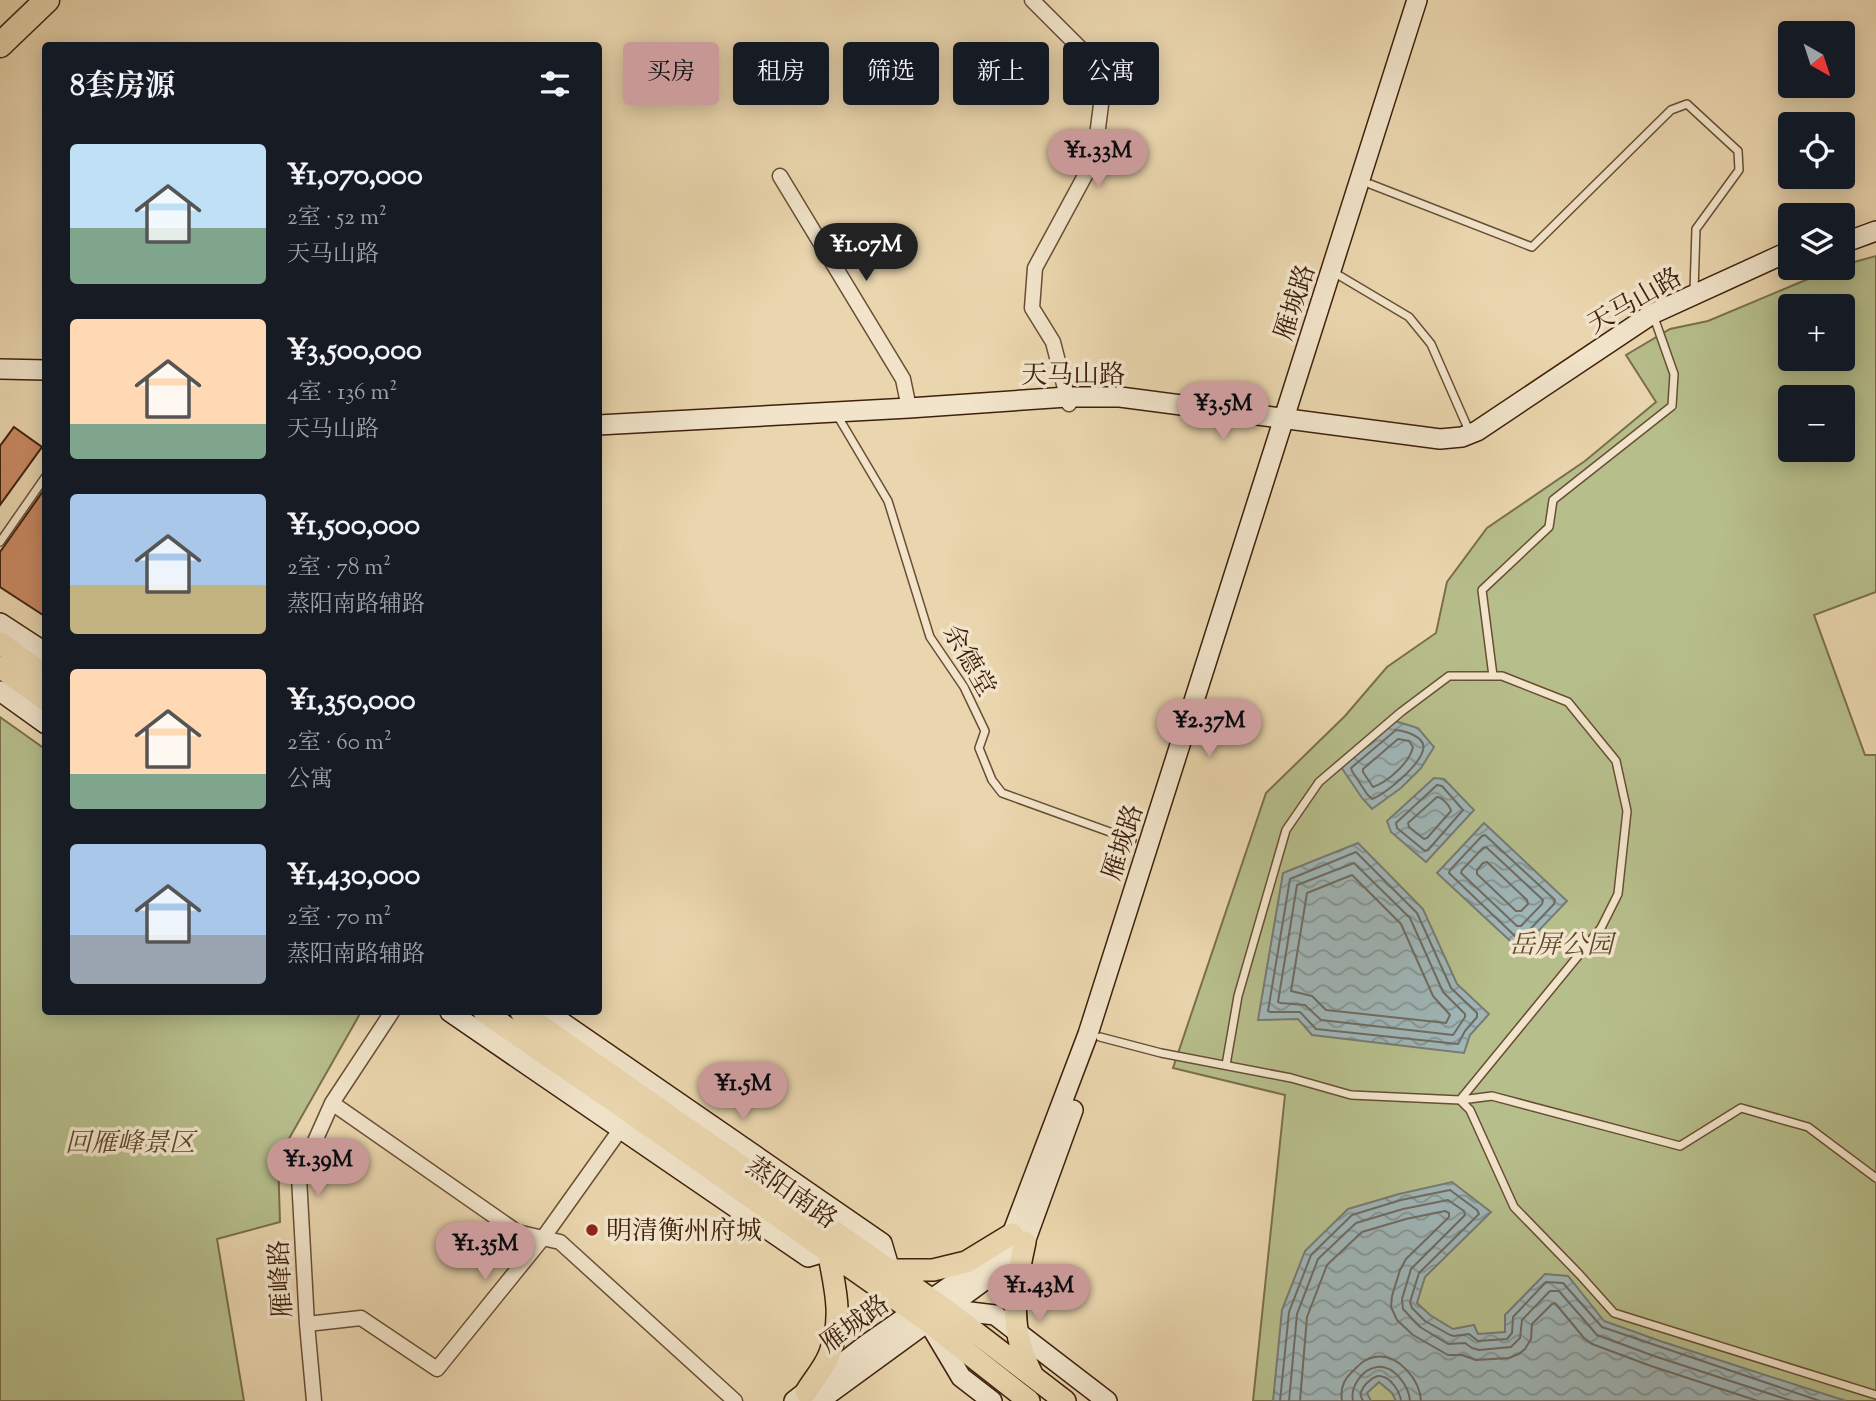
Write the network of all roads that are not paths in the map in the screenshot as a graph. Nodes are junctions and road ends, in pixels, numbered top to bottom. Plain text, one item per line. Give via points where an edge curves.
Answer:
1 (47, 0) edge
2 (1032, 0) edge
3 (1417, 0) edge
4 (1427, 0) edge
5 (3, 41) edge
6 (780, 176) dead end
7 (1370, 184) junction
8 (1876, 219) edge
9 (1855, 227) edge
10 (1876, 231) edge
11 (1855, 239) edge
12 (1778, 256) edge
13 (1778, 269) edge
14 (1340, 276) junction
15 (1693, 295) junction
16 (1656, 323) junction
17 (0, 369) edge
18 (42, 370) edge
19 (0, 377) edge
20 (42, 378) edge
21 (1068, 401) junction
22 (909, 408) junction
23 (840, 420) junction
24 (1288, 424) junction
25 (602, 425) edge
26 (602, 432) edge
27 (1470, 434) junction
28 (42, 482) edge
29 (0, 542) edge
30 (0, 623) edge
31 (0, 643) edge
32 (42, 650) edge
33 (0, 667) edge
34 (42, 673) edge
35 (1493, 676) junction
36 (0, 691) edge
37 (42, 697) edge
38 (42, 721) edge
39 (1132, 840) dead end
40 (390, 1015) edge
41 (455, 1015) edge
42 (488, 1015) edge
43 (525, 1015) edge
44 (551, 1015) edge
45 (1100, 1037) junction
46 (1226, 1065) junction
47 (1460, 1100) junction
48 (331, 1103) junction
49 (626, 1121) junction
50 (1876, 1178) edge
51 (543, 1238) junction
52 (1018, 1238) junction
53 (828, 1251) junction
54 (890, 1270) junction
55 (938, 1304) junction
56 (921, 1316) junction
57 (307, 1324) junction
58 (1016, 1332) junction
59 (1033, 1376) junction
60 (1876, 1395) edge
61 (806, 1398) edge
62 (314, 1401) edge
63 (735, 1401) edge
64 (992, 1401) edge
65 (1029, 1401) edge
66 (1065, 1401) edge
67 (1107, 1401) edge

1 - 5 highway
2 - 21 street via 1087,55 1102,97 1094,159 1035,268 1032,308 1053,342
3 - 24 street, 雁城路
4 - 7 street, 雁城路
6 - 22 street via 903,379
7 - 14 street, 雁城路
7 - 15 lane via 1532,247 1671,110 1687,104 1738,151 1739,170 1696,229
8 - 9 street
10 - 11 street
12 - 15 street, 天马山路
13 - 16 street, 天马山路
14 - 24 street, 雁城路
14 - 27 lane via 1409,317 1431,344
15 - 27 street, 天马山路 via 1652,314
16 - 24 street, 天马山路 via 1483,439 1464,446 1442,448
16 - 35 lane via 1674,374 1672,406 1553,500 1549,527 1482,590
17 - 18 street
19 - 20 street
21 - 22 street, 天马山路
21 - 23 street, 天马山路
21 - 24 street, 天马山路
22 - 25 street, 天马山路
23 - 26 street, 天马山路
23 - 39 lane, 余德堂 via 888,501 930,637 964,687 985,731 979,748 992,780 1002,793
24 - 27 street, 天马山路 via 1440,439
24 - 45 street, 雁城路
24 - 52 street, 雁城路
28 - 29 lane
30 - 32 street
31 - 34 main road
33 - 37 main road
35 - 46 lane via 1449,676 1319,782 1286,830 1238,996
35 - 47 lane via 1568,702 1616,761 1627,811 1618,894 1601,928
36 - 38 street
40 - 48 street, 雁峰路
41 - 49 street
42 - 49 main road, 蒸阳南路
43 - 54 main road, 蒸阳南路
44 - 54 street via 882,1243
45 - 46 lane
45 - 52 street, 雁城路
46 - 47 lane via 1351,1095
47 - 50 lane via 1492,1096 1680,1146 1741,1108 1808,1126
47 - 60 lane via 1469,1110 1514,1207 1614,1313
48 - 51 street via 517,1232
48 - 57 street, 雁峰路 via 299,1177
49 - 51 street
49 - 53 main road, 蒸阳南路
51 - 57 street via 438,1368 361,1318
51 - 63 street via 559,1242
52 - 54 main road via 966,1262 933,1270
52 - 55 street, 雁城路 via 993,1274
52 - 58 main road
53 - 56 main road, 蒸阳南路
53 - 61 main road via 838,1301 836,1331 829,1357
54 - 55 main road, 蒸阳南路
55 - 56 street, 雁城路
55 - 58 street via 995,1315
55 - 59 main road, 蒸阳南路
56 - 61 street, 雁城路 via 867,1344
56 - 64 street via 961,1377
56 - 65 main road, 蒸阳南路
57 - 62 street, 雁峰路
58 - 59 main road
58 - 67 street
59 - 66 main road, 蒸阳南路

